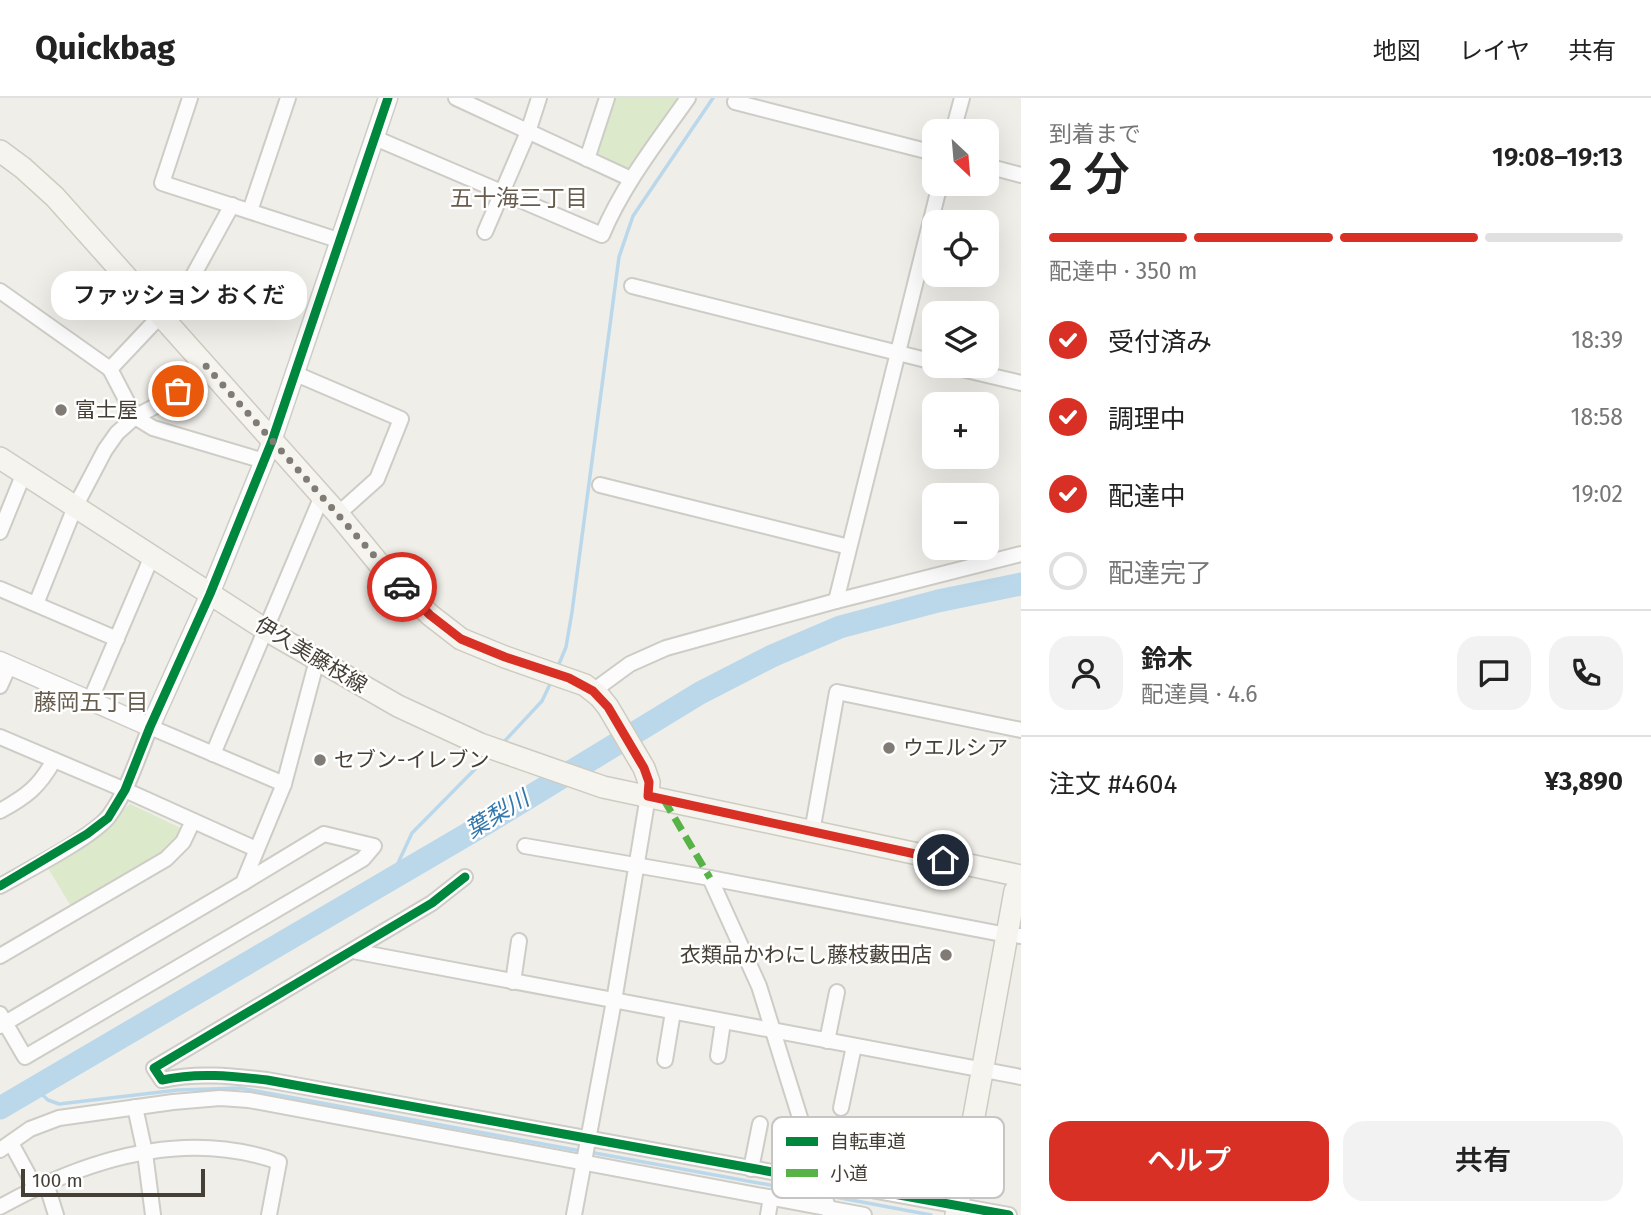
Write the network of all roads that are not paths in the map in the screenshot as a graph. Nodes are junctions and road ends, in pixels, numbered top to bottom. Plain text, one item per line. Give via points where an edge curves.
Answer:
1 (190, 98) edge
2 (288, 98) edge
3 (388, 98) edge
4 (456, 98) edge
5 (539, 98) edge
6 (607, 98) edge
7 (688, 98) edge
8 (962, 98) edge
9 (735, 102) dead end
10 (956, 119) edge
11 (528, 132) junction
12 (375, 138) junction
13 (922, 150) edge
14 (0, 151) edge
15 (587, 159) junction
16 (999, 169) edge
17 (1021, 175) edge
18 (631, 179) junction
19 (502, 193) junction
20 (937, 196) edge
21 (232, 205) junction
22 (250, 211) junction
23 (485, 232) dead end
24 (341, 241) junction
25 (632, 286) dead end
26 (0, 291) edge
27 (164, 319) junction
28 (898, 353) junction
29 (922, 359) edge
30 (206, 366) junction
31 (110, 369) junction
32 (296, 374) junction
33 (999, 378) edge
34 (1021, 383) edge
35 (135, 417) junction
36 (272, 441) junction
37 (0, 458) edge
38 (264, 461) junction
39 (24, 473) junction
40 (600, 485) dead end
41 (322, 496) junction
42 (75, 506) junction
43 (338, 514) junction
44 (0, 532) edge
45 (849, 547) junction
46 (1021, 554) edge
47 (152, 556) junction
48 (0, 589) edge
49 (210, 594) junction
50 (836, 601) junction
51 (36, 604) junction
52 (266, 630) junction
53 (117, 639) junction
54 (317, 660) junction
55 (5, 664) edge
56 (0, 686) edge
57 (593, 691) junction
58 (90, 701) junction
59 (150, 727) junction
60 (1021, 730) edge
61 (0, 737) edge
62 (213, 754) junction
63 (54, 760) junction
64 (284, 784) junction
65 (125, 790) junction
66 (648, 796) junction
67 (0, 811) edge
68 (193, 821) junction
69 (812, 832) junction
70 (525, 846) dead end
71 (256, 849) junction
72 (638, 865) junction
73 (1021, 876) edge
74 (465, 877) dead end
75 (710, 878) junction
76 (243, 883) junction
77 (1021, 884) edge
78 (0, 886) edge
79 (1017, 934) edge
80 (519, 941) dead end
81 (353, 951) junction
82 (0, 956) edge
83 (513, 982) junction
84 (837, 992) dead end
85 (614, 1001) junction
86 (673, 1012) junction
87 (2, 1021) edge
88 (723, 1022) junction
89 (774, 1032) junction
90 (827, 1041) junction
91 (854, 1046) junction
92 (718, 1056) dead end
93 (665, 1060) dead end
94 (987, 1071) junction
95 (1021, 1077) edge
96 (135, 1107) junction
97 (841, 1108) dead end
98 (800, 1117) edge
99 (978, 1117) edge
100 (760, 1124) dead end
101 (588, 1139) junction
102 (6, 1147) edge
103 (145, 1153) junction
104 (584, 1164) junction
105 (751, 1169) junction
106 (772, 1173) edge
107 (40, 1185) junction
108 (771, 1197) joint
109 (775, 1198) edge
110 (897, 1198) edge
111 (0, 1207) edge
112 (960, 1211) edge
113 (830, 1212) edge
114 (56, 1215) edge
115 (153, 1215) edge
116 (270, 1215) edge
117 (575, 1215) edge
118 (768, 1215) edge
119 (864, 1215) edge
120 (1009, 1215) edge

1 - 21 street via 162,183
2 - 22 street
3 - 12 street
4 - 11 street
5 - 11 street
6 - 15 street
7 - 18 street
8 - 10 street
9 - 13 street
11 - 15 street
11 - 19 street
12 - 19 street
12 - 24 street
14 - 27 main road via 55,197
15 - 18 street
16 - 17 street
18 - 19 street via 602,235
19 - 23 street
20 - 28 street
21 - 22 street
21 - 27 street
22 - 24 street
24 - 32 street
25 - 28 street
26 - 31 street
27 - 30 main road
27 - 31 street
28 - 29 street
28 - 45 street
30 - 35 street via 167,400
30 - 36 main road
31 - 35 street
32 - 36 street
32 - 43 street via 401,419 377,479
33 - 34 street
35 - 38 street via 164,432
35 - 42 street via 105,450
36 - 38 street
36 - 41 main road
37 - 39 main road, 伊久美藤枝線
38 - 49 street
39 - 42 main road, 伊久美藤枝線
39 - 44 street
40 - 45 street
41 - 43 main road
41 - 52 street
42 - 47 main road, 伊久美藤枝線
42 - 51 street
43 - 57 main road via 385,570 449,631
45 - 50 street
46 - 50 street
47 - 49 main road, 伊久美藤枝線
47 - 53 street
48 - 51 street
49 - 52 main road, 伊久美藤枝線
49 - 59 street
50 - 57 street via 666,648 630,664
51 - 53 street
52 - 54 main road, 伊久美藤枝線
52 - 62 street
53 - 58 street
54 - 64 street
54 - 66 main road, 伊久美藤枝線 via 398,706 480,744 603,787
55 - 56 street
55 - 58 street
57 - 66 main road via 608,707 644,768
58 - 59 street
59 - 62 street
59 - 65 street
60 - 69 street via 837,692
61 - 63 street
62 - 64 street
63 - 65 street
63 - 67 street via 29,794
64 - 71 street
65 - 68 street
65 - 78 street via 107,818 87,834
66 - 69 main road, 伊久美藤枝線
66 - 72 street
68 - 71 street
68 - 82 street via 183,842 166,859
69 - 73 main road, 伊久美藤枝線
70 - 72 street
71 - 76 street
72 - 75 street
72 - 85 street
74 - 81 street via 432,903
75 - 79 street
75 - 89 street via 759,986
76 - 87 street
76 - 87 street via 324,834 374,846 363,859 25,1057
77 - 79 main road via 1015,891
79 - 94 main road
80 - 83 street
81 - 83 street
81 - 101 street via 154,1068 162,1080 204,1075 267,1080
83 - 85 street
84 - 90 street
85 - 86 street
85 - 101 street
86 - 88 street
86 - 93 street
88 - 89 street
88 - 92 street
89 - 90 street
89 - 98 street
90 - 91 street
91 - 94 street
91 - 97 street
94 - 95 street
94 - 99 main road
96 - 102 street via 59,1118 30,1129
96 - 103 street
96 - 104 street via 220,1098 249,1100
100 - 105 street
101 - 104 street
101 - 105 street
102 - 107 street
103 - 107 street via 80,1169
103 - 115 street
103 - 116 street via 212,1147 252,1152 279,1162
104 - 108 street
104 - 117 street
105 - 106 street
107 - 111 street
107 - 114 street
108 - 118 street
109 - 113 street
110 - 112 street
112 - 120 street
113 - 119 street

